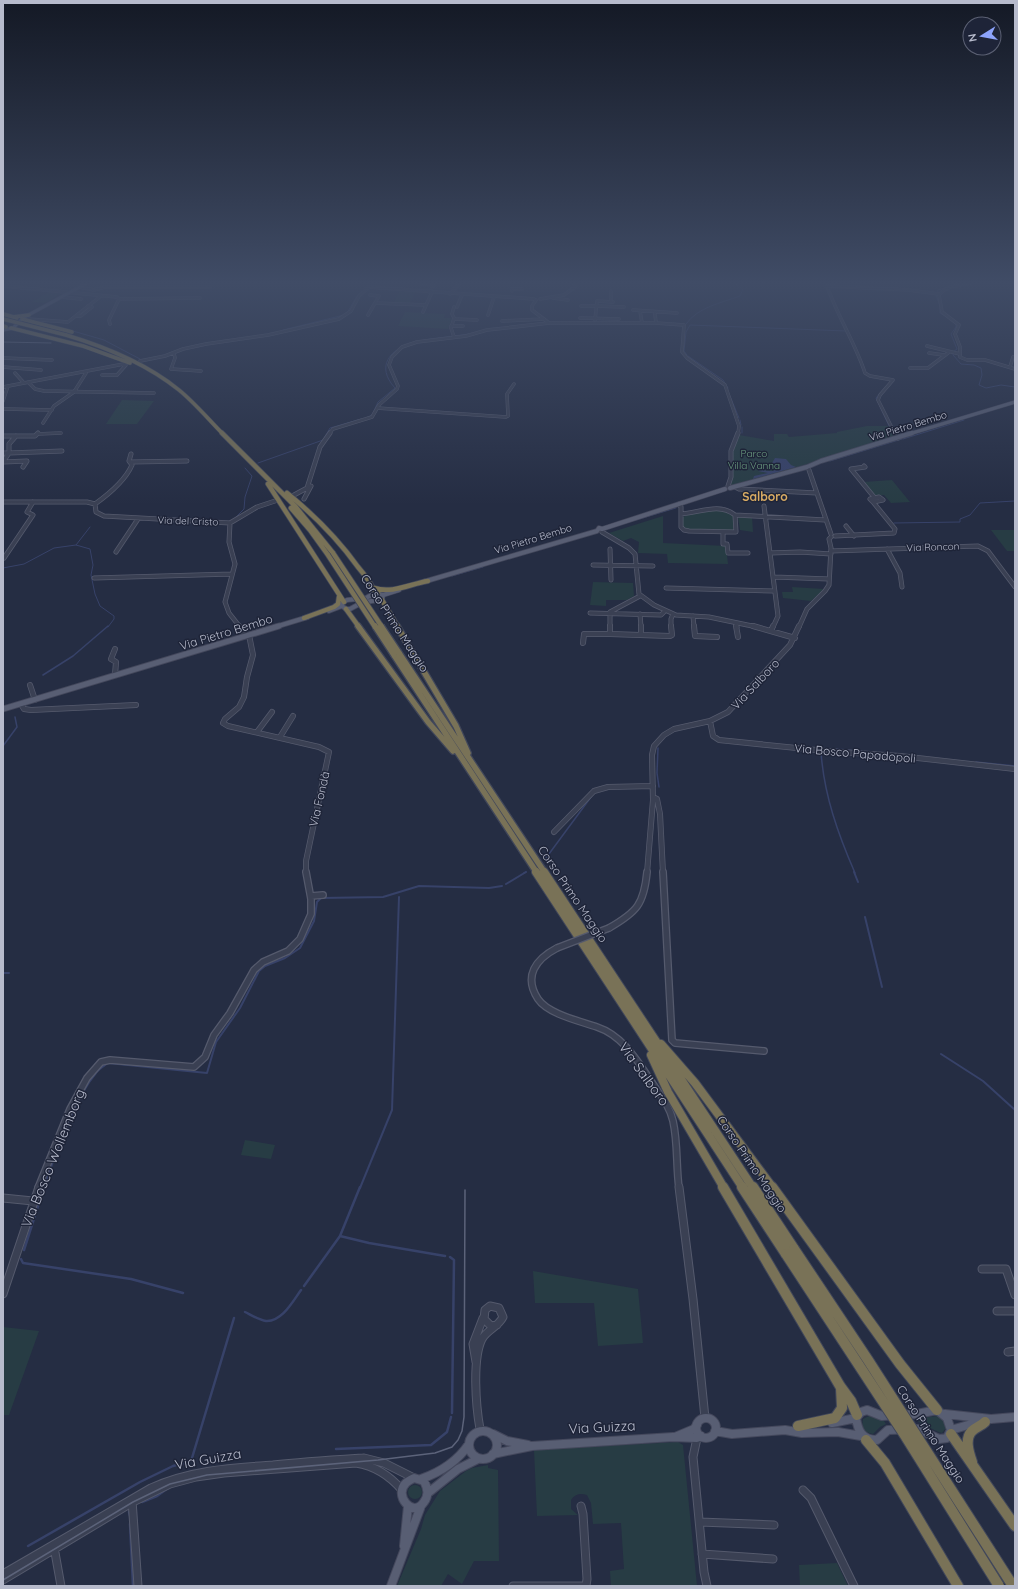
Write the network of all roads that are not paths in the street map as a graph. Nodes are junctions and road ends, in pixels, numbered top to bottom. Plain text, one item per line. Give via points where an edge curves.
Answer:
1 (115, 357) edge
2 (121, 357) edge
3 (130, 357) edge
4 (156, 357) edge
5 (176, 357) edge
6 (393, 357) edge
7 (686, 357) edge
8 (860, 357) edge
9 (941, 357) edge
10 (960, 357) edge
11 (1012, 357) dead end
12 (3, 358) edge
13 (52, 360) dead end
14 (140, 361) dead end
15 (129, 363) dead end
16 (3, 367) edge
17 (1010, 367) junction
18 (910, 368) dead end
19 (146, 369) junction
20 (1015, 369) edge
21 (41, 370) dead end
22 (201, 371) dead end
23 (14, 373) dead end
24 (86, 373) junction
25 (65, 374) junction
26 (102, 375) dead end
27 (28, 382) junction
28 (24, 383) junction
29 (514, 384) dead end
30 (8, 386) junction
31 (3, 387) edge
32 (74, 392) junction
33 (154, 393) dead end
34 (3, 401) edge
35 (1015, 402) edge
36 (377, 408) junction
37 (3, 409) edge
38 (52, 411) junction
39 (43, 423) dead end
40 (61, 433) dead end
41 (3, 436) edge
42 (16, 436) junction
43 (898, 438) junction
44 (62, 451) dead end
45 (3, 453) edge
46 (9, 453) junction
47 (131, 454) dead end
48 (3, 461) edge
49 (187, 461) dead end
50 (131, 462) junction
51 (864, 466) dead end
52 (23, 467) dead end
53 (809, 470) junction
54 (313, 471) junction
55 (267, 477) junction
56 (268, 484) junction
57 (730, 488) junction
58 (817, 493) junction
59 (294, 495) dead end
60 (874, 497) junction
61 (304, 499) dead end
62 (275, 501) dead end
63 (3, 502) edge
64 (33, 502) junction
65 (873, 502) junction
66 (95, 504) junction
67 (679, 504) junction
68 (764, 506) dead end
69 (681, 514) junction
70 (735, 515) junction
71 (765, 516) junction
72 (138, 519) junction
73 (825, 520) junction
74 (230, 523) junction
75 (846, 526) dead end
76 (602, 530) junction
77 (723, 532) junction
78 (831, 535) junction
79 (854, 536) junction
80 (610, 549) dead end
81 (887, 550) junction
82 (116, 552) dead end
83 (748, 553) dead end
84 (770, 553) junction
85 (831, 553) junction
86 (331, 554) junction
87 (4, 558) edge
88 (593, 565) dead end
89 (610, 565) junction
90 (636, 566) junction
91 (653, 566) dead end
92 (232, 574) junction
93 (774, 577) junction
94 (94, 578) dead end
95 (829, 579) junction
96 (611, 580) dead end
97 (428, 581) junction
98 (902, 587) dead end
99 (373, 588) junction
100 (666, 588) dead end
101 (1015, 588) edge
102 (774, 591) junction
103 (381, 596) junction
104 (640, 596) junction
105 (339, 597) junction
106 (344, 606) junction
107 (664, 612) dead end
108 (590, 613) dead end
109 (609, 614) junction
110 (640, 614) junction
111 (673, 614) junction
112 (693, 616) junction
113 (304, 618) junction
114 (736, 623) junction
115 (771, 631) junction
116 (610, 634) junction
117 (248, 635) junction
118 (641, 635) junction
119 (717, 637) dead end
120 (738, 637) dead end
121 (795, 638) junction
122 (583, 644) dead end
123 (115, 649) dead end
124 (115, 675) junction
125 (30, 685) dead end
126 (35, 700) junction
127 (20, 704) junction
128 (136, 705) dead end
129 (3, 710) edge
130 (272, 712) dead end
131 (293, 716) dead end
132 (710, 721) junction
133 (257, 732) junction
134 (280, 737) junction
135 (1015, 769) edge
136 (480, 781) junction
137 (653, 786) junction
138 (653, 797) junction
139 (554, 832) dead end
140 (323, 895) dead end
141 (310, 896) junction
142 (634, 1009) junction
143 (644, 1039) junction
144 (764, 1052) dead end
145 (3, 1198) edge
146 (33, 1201) junction
147 (790, 1252) junction
148 (982, 1269) dead end
149 (3, 1294) edge
150 (1015, 1295) edge
151 (997, 1311) dead end
152 (1015, 1311) edge
153 (483, 1316) junction
154 (497, 1325) junction
155 (477, 1366) junction
156 (840, 1386) junction
157 (941, 1412) junction
158 (857, 1416) junction
159 (1015, 1417) edge
160 (705, 1418) junction
161 (988, 1421) junction
162 (697, 1424) junction
163 (798, 1426) junction
164 (480, 1429) junction
165 (784, 1430) junction
166 (715, 1431) junction
167 (951, 1432) junction
168 (492, 1433) junction
169 (673, 1437) junction
170 (699, 1437) junction
171 (864, 1438) junction
172 (469, 1443) junction
173 (532, 1446) junction
174 (493, 1454) junction
175 (478, 1459) junction
176 (973, 1466) junction
177 (417, 1478) junction
178 (402, 1490) junction
179 (803, 1490) dead end
180 (428, 1493) junction
181 (133, 1500) junction
182 (408, 1506) junction
183 (421, 1506) junction
184 (581, 1506) dead end
185 (700, 1522) junction
186 (774, 1525) dead end
187 (1015, 1526) edge
188 (54, 1546) junction
189 (702, 1554) junction
190 (402, 1556) junction
191 (773, 1559) dead end
192 (3, 1574) edge
193 (3, 1580) edge
194 (61, 1586) edge
195 (138, 1586) edge
196 (391, 1586) edge
197 (513, 1586) edge
198 (586, 1586) edge
199 (707, 1586) edge
200 (854, 1586) edge
201 (958, 1586) edge
202 (999, 1586) edge
203 (1013, 1586) edge

1 - 19 highway
2 - 19 highway, Corso Primo Maggio
3 - 19 highway
4 - 14 street
5 - 22 street via 171,369
6 - 36 street via 388,368 397,382 397,389
7 - 57 street via 724,385 739,426 730,451
8 - 43 street via 865,372 870,376 893,380 878,400
9 - 18 street via 928,368
10 - 17 street via 985,360
11 - 17 street
12 - 13 street
15 - 25 street
16 - 21 street
17 - 20 street
19 - 55 highway, Corso Primo Maggio via 180,391
19 - 56 highway, Corso Primo Maggio via 175,392
23 - 28 street
24 - 25 street
24 - 26 street via 126,365 117,375
24 - 32 street
25 - 27 street
27 - 28 street
27 - 32 street via 38,390
28 - 30 street
29 - 36 street via 507,394 506,418
30 - 31 street
30 - 34 street
32 - 33 street
32 - 38 street via 55,405
35 - 43 main road, Via Pietro Bembo
36 - 54 street via 371,417 333,429 320,447
37 - 38 street
38 - 39 street
40 - 42 street
41 - 42 street
42 - 46 street via 9,446
43 - 53 main road, Via Pietro Bembo via 812,464
44 - 46 street
45 - 46 street
46 - 48 street
47 - 50 street
48 - 52 street via 27,461
49 - 50 street
50 - 66 street via 131,468 125,476
51 - 60 street via 851,469
53 - 57 main road, Via Pietro Bembo via 802,469
53 - 58 street, Via Salboro
54 - 59 street via 307,488
54 - 61 street via 311,487
55 - 86 highway, Corso Primo Maggio via 307,520
55 - 99 highway via 319,520 348,553
56 - 86 highway, Corso Primo Maggio
56 - 105 highway
57 - 58 street
57 - 67 main road, Via Pietro Bembo
58 - 73 street, Via Salboro
60 - 65 street via 870,498
60 - 65 street via 881,497 883,500
62 - 74 street via 257,507
63 - 64 street
64 - 66 street
64 - 87 street via 27,512 32,515
65 - 79 street via 895,529 894,533
66 - 72 street, Via del Cristo via 99,515
67 - 69 street
67 - 76 main road, Via Pietro Bembo
68 - 71 street
69 - 70 street via 723,509 730,510
69 - 77 street via 681,527 684,530
70 - 71 street
70 - 77 street via 736,531
71 - 73 street
71 - 84 street
72 - 74 street, Via del Cristo
72 - 82 street
73 - 78 street, Via Salboro
74 - 92 street, Via del Cristo via 229,542 235,561
75 - 79 street
76 - 90 street via 633,551
76 - 97 main road, Via Pietro Bembo
77 - 83 street via 728,553
78 - 79 street
78 - 85 street, Via Salboro
80 - 89 street
81 - 85 street, Via Roncon
81 - 98 street via 900,574
81 - 101 street, Via Roncon via 980,547 989,552
84 - 85 street, Via Roncon
84 - 93 street
85 - 95 street, Via Salboro
86 - 136 highway, Corso Primo Maggio, bridge
88 - 89 street
89 - 90 street
89 - 96 street
90 - 91 street
90 - 104 street
92 - 94 street
92 - 117 street, Via del Cristo via 226,608
93 - 95 street
93 - 102 street
95 - 121 street, Via Salboro via 826,592 806,610
97 - 99 highway via 389,591
97 - 103 main road, Via Pietro Bembo
99 - 103 highway
100 - 102 street
102 - 115 street via 778,616
103 - 106 main road, Via Pietro Bembo via 353,608
103 - 106 main road, Via Pietro Bembo via 347,600
103 - 136 highway via 456,726 468,754 477,767
104 - 109 street
104 - 111 street
105 - 106 highway
105 - 113 highway via 338,604 334,607
106 - 113 main road, Via Pietro Bembo
106 - 136 highway via 428,722
107 - 110 street via 661,615
108 - 109 street
109 - 110 street
109 - 116 street
110 - 118 street
111 - 112 street
111 - 118 street via 670,619 671,636
112 - 114 street
112 - 119 street via 695,636
113 - 117 main road, Via Pietro Bembo
114 - 115 street
114 - 120 street
115 - 121 street
116 - 118 street
116 - 122 street via 584,634
117 - 124 main road, Via Pietro Bembo
117 - 133 street, Via Fondà via 253,655 244,697 239,707 223,723
121 - 132 street, Via Salboro via 734,708
123 - 124 street via 111,659 116,662
124 - 126 main road, Via Pietro Bembo
125 - 126 street
126 - 127 main road, Via Pietro Bembo
127 - 128 street via 24,709 31,710
127 - 129 main road, Via Pietro Bembo
130 - 133 street
131 - 134 street
132 - 135 street, Via Bosco Papadopoli via 713,736 719,740
132 - 137 street, Via Salboro via 679,727 658,741 652,755
133 - 134 street, Via Fondà
134 - 141 street, Via Fondà via 319,747 328,752 329,757 306,861
136 - 142 highway, Corso Primo Maggio
136 - 143 highway, Corso Primo Maggio
137 - 138 street, Via Salboro
137 - 139 street via 608,787 594,791
138 - 144 street, Via Salboro via 657,799 660,814 672,1040 675,1043
138 - 160 street, Via Salboro, bridge via 643,898 632,912 618,923 545,954 534,967 532,982 538,998 550,1009 601,1027 622,1041 672,1115
140 - 141 street
141 - 146 street, Via Bosco Wollemborg via 310,918 298,942 290,950 264,961 254,971 232,1011 214,1035 204,1061 199,1065 194,1067 114,1060 102,1062 96,1067 79,1090 70,1109
142 - 147 highway, Corso Primo Maggio
142 - 157 highway via 645,1019 666,1050 731,1130 900,1364
143 - 147 highway, Corso Primo Maggio
143 - 156 highway via 668,1092
145 - 146 street
146 - 149 street, Via Bosco Wollemborg
147 - 202 highway, Corso Primo Maggio, bridge
147 - 203 highway, Corso Primo Maggio, bridge via 868,1360
148 - 150 street via 1006,1270
151 - 152 street
153 - 154 street via 488,1324
153 - 154 street via 490,1306 499,1308 503,1317
153 - 155 street via 473,1344
154 - 155 street via 481,1341
155 - 164 street
156 - 158 highway via 851,1401
156 - 163 highway via 842,1405 839,1415
157 - 158 main road, Via Guizza via 882,1416 867,1410
157 - 161 main road, Via Guizza
157 - 167 main road via 950,1421
158 - 163 main road, Via Guizza
158 - 171 main road via 858,1431
159 - 161 main road, Via Guizza
160 - 162 main road, Via Guizza
160 - 166 main road via 712,1422
161 - 167 main road, Via Guizza
161 - 176 highway via 973,1431 968,1438 968,1452
162 - 169 main road, Via Guizza via 694,1428
162 - 170 main road
163 - 165 main road, Via Guizza
164 - 168 main road, Via Guizza
164 - 172 main road via 473,1434
165 - 166 main road, Via Guizza via 732,1434
165 - 171 main road, Via Guizza via 802,1433 838,1432
166 - 170 main road, Via Guizza via 710,1438
167 - 171 main road, Via Guizza via 947,1438 939,1439 918,1429 888,1430 877,1440
167 - 176 highway
168 - 173 main road, Via Guizza via 507,1441
168 - 174 main road via 496,1445
169 - 170 main road, Via Guizza
169 - 173 main road, Via Guizza
170 - 185 street via 693,1457
171 - 201 highway via 885,1463
172 - 175 main road via 471,1453
172 - 177 main road via 458,1458 432,1476
173 - 174 main road, Via Guizza
174 - 175 main road, Via Guizza via 486,1460
175 - 180 main road, Via Guizza via 445,1479
176 - 187 highway
177 - 178 main road via 406,1482
177 - 180 main road via 426,1484
177 - 181 street, Via Guizza via 378,1460 344,1459 208,1470 171,1479
178 - 181 street, Via Guizza via 374,1467 344,1463 207,1475 170,1484
178 - 182 main road, Via Guizza via 402,1500
179 - 200 street via 811,1498
180 - 183 main road, Via Guizza
181 - 188 street, Via Guizza
181 - 195 street
182 - 183 main road
182 - 190 main road
183 - 190 main road, Via Guizza
184 - 198 street
185 - 186 street
185 - 189 street
188 - 192 street, Via Guizza
188 - 193 street, Via Guizza
188 - 194 street
189 - 191 street
189 - 199 street
190 - 196 main road
197 - 198 street

